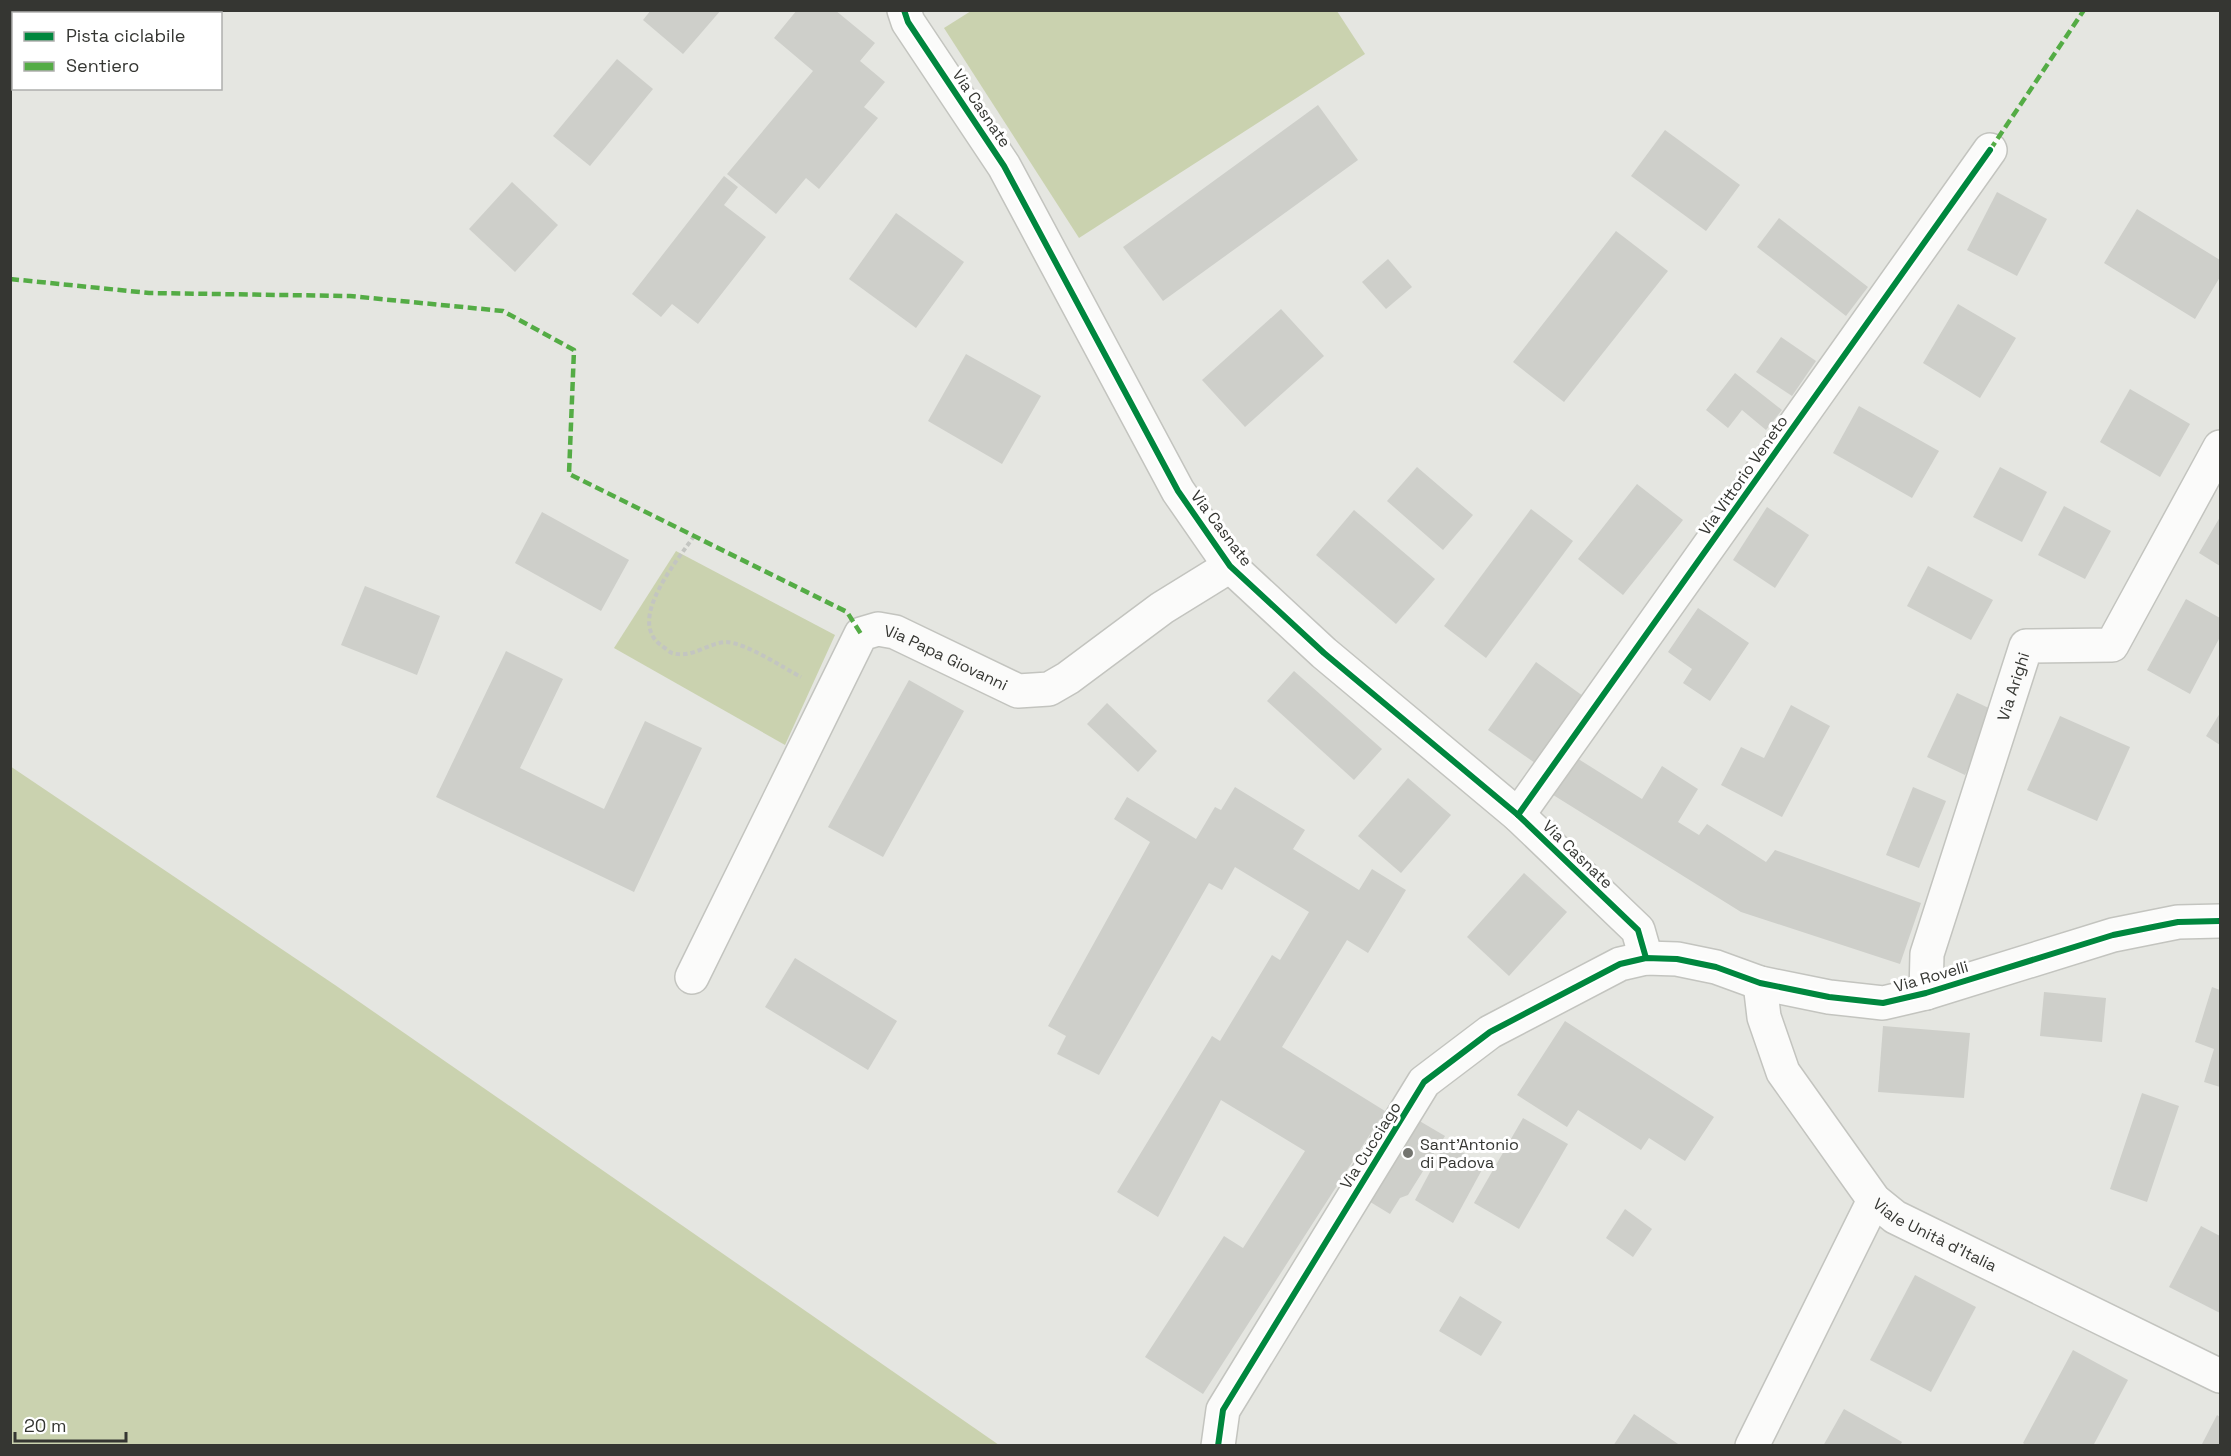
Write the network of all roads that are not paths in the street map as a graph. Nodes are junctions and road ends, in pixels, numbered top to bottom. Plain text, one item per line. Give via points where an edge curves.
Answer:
1 (904, 10) edge
2 (1990, 150) dead end
3 (2220, 447) edge
4 (1230, 566) junction
5 (1518, 815) junction
6 (2220, 921) edge
7 (1646, 958) junction
8 (692, 977) dead end
9 (1760, 983) junction
10 (1926, 993) junction
11 (1874, 1200) junction
12 (2220, 1376) edge
13 (1218, 1446) edge
14 (1752, 1446) edge

1 - 4 street, Via Casnate via 908,22 1004,166 1178,491
2 - 5 street, Via Vittorio Veneto
3 - 10 street, Via Arighi via 2112,645 2026,646 1927,954
4 - 5 street, Via Casnate via 1324,653
4 - 8 street, Via Papa Giovanni via 1162,608 1048,689 1018,691 895,632 878,629 861,634
5 - 7 street, Via Casnate via 1638,930
6 - 10 street, Via Rovelli via 2178,922 2113,935
7 - 9 street, Via Rovelli via 1716,967
7 - 13 street, Via Cucciago via 1620,964 1490,1032 1424,1082 1223,1410
9 - 10 street, Via Rovelli via 1883,1003
9 - 11 street, Viale Unità d'Italia via 1764,1017 1783,1072
11 - 12 street, Viale Unità d'Italia via 1895,1217
11 - 14 street

